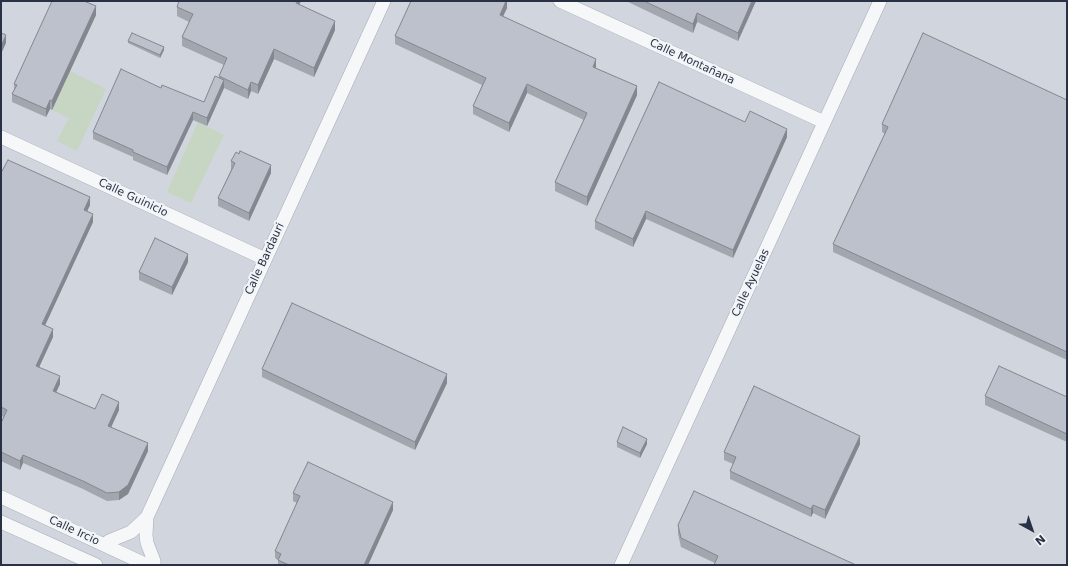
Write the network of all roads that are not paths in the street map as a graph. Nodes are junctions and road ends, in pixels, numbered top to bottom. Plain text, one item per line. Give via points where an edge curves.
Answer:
1 (384, 1) edge
2 (560, 1) edge
3 (880, 1) edge
4 (824, 122) junction
5 (1, 138) edge
6 (265, 260) junction
7 (1, 498) edge
8 (147, 517) junction
9 (1, 522) edge
10 (104, 545) junction
11 (95, 565) edge
12 (146, 565) edge
13 (154, 565) edge
14 (621, 565) edge

1 - 6 street, Calle Bardauri
2 - 4 street, Calle Montañana
3 - 4 street, Calle Ayuelas
4 - 14 street, Calle Ayuelas
5 - 6 street, Calle Guinicio
6 - 8 street, Calle Bardauri
7 - 10 street, Calle Ircio
8 - 10 street, Calle Bardauri via 131,532
8 - 13 street, Calle Bardauri via 147,543
9 - 11 street, Calle Ircio
10 - 12 street, Calle Ircio

